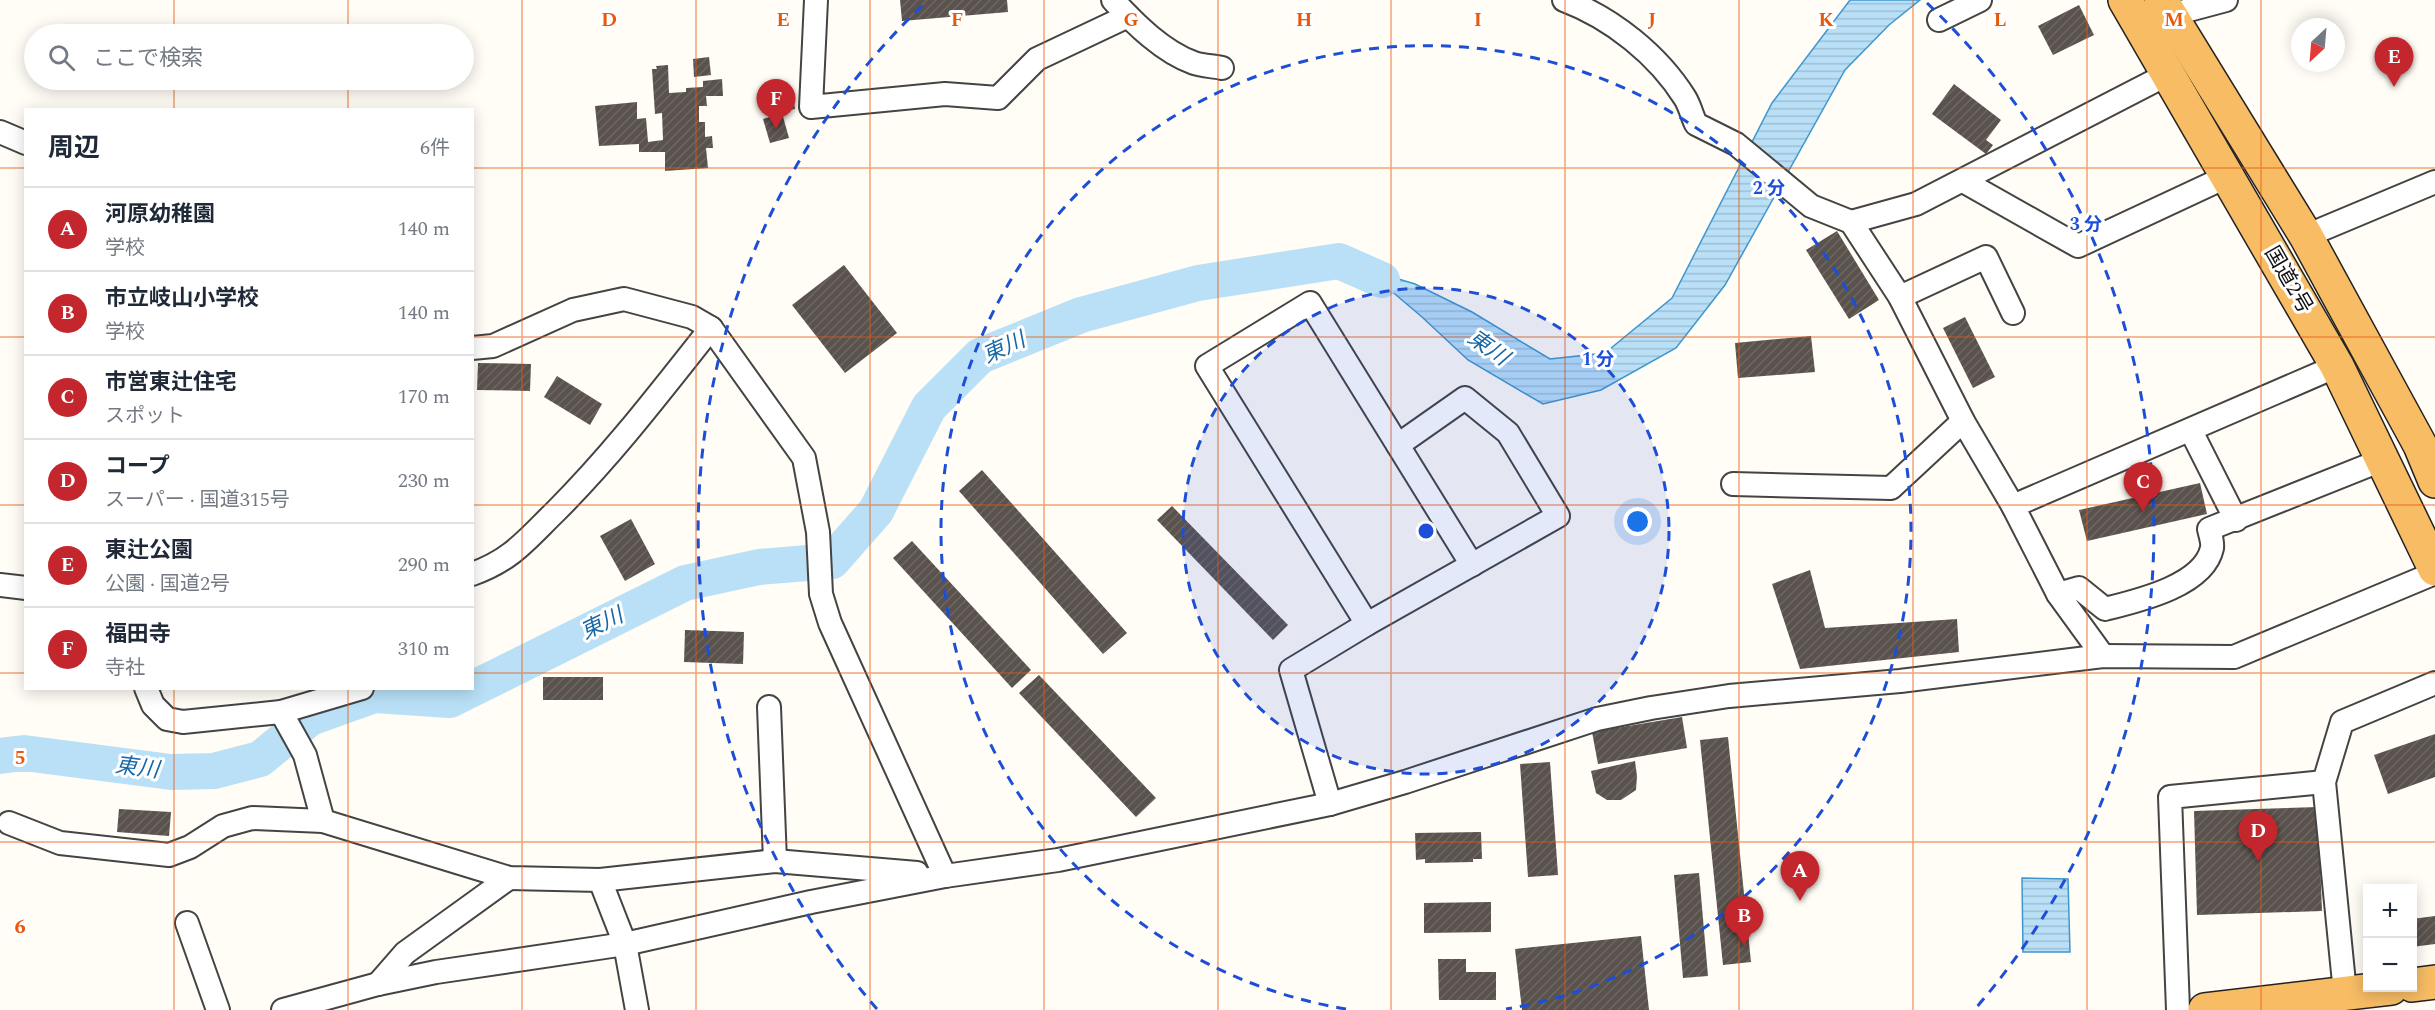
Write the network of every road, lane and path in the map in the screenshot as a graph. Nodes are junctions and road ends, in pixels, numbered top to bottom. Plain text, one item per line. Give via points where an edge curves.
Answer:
1 (816, 0) edge
2 (1564, 0) edge
3 (1980, 0) edge
4 (2125, 0) edge
5 (2226, 0) edge
6 (2159, 5) edge
7 (1120, 8) edge
8 (1939, 20) dead end
9 (1222, 68) dead end
10 (2168, 74) junction
11 (0, 132) edge
12 (24, 142) edge
13 (2228, 176) junction
14 (1963, 181) junction
15 (2435, 182) edge
16 (1851, 222) junction
17 (2306, 236) junction
18 (1900, 297) junction
19 (2013, 313) dead end
20 (711, 328) junction
21 (474, 348) edge
22 (2337, 366) junction
23 (1963, 421) junction
24 (2191, 430) junction
25 (1398, 445) junction
26 (2382, 460) junction
27 (2435, 481) edge
28 (1733, 484) dead end
29 (2013, 506) junction
30 (2236, 520) junction
31 (1472, 565) junction
32 (2435, 571) edge
33 (474, 573) edge
34 (0, 585) edge
35 (24, 588) edge
36 (2058, 594) junction
37 (1367, 624) junction
38 (2103, 656) junction
39 (2435, 683) edge
40 (147, 690) edge
41 (357, 690) edge
42 (769, 707) dead end
43 (285, 718) junction
44 (2324, 782) junction
45 (1330, 804) junction
46 (323, 821) junction
47 (9, 824) dead end
48 (775, 861) junction
49 (945, 876) junction
50 (509, 878) junction
51 (600, 880) junction
52 (187, 923) dead end
53 (626, 944) junction
54 (2435, 982) edge
55 (378, 984) junction
56 (2417, 984) edge
57 (2363, 991) edge
58 (2345, 993) junction
59 (218, 1010) edge
60 (283, 1010) edge
61 (637, 1010) edge
62 (2178, 1010) edge
63 (2205, 1010) edge

1 - 7 street via 811,107 945,94 998,98 1037,59
2 - 16 street via 1625,34 1661,68 1686,100 1696,124 1736,144 1811,206
3 - 8 street
4 - 10 highway, 国道2号
5 - 6 street
6 - 17 highway, 国道2号
7 - 9 street via 1161,44 1194,63
10 - 13 highway, 国道2号
10 - 14 street
11 - 12 street
13 - 14 street via 2078,246
13 - 22 highway, 国道2号
14 - 16 street via 1916,204
15 - 17 street
16 - 18 street
17 - 27 highway, 国道2号 via 2420,445
18 - 19 street via 1986,256
18 - 23 street
20 - 21 street via 692,317 624,299 573,310 493,346
20 - 33 street via 611,453 529,539 495,566
20 - 49 street via 804,458 818,532 821,594 830,623
22 - 24 street
22 - 26 highway, 国道2号
23 - 28 street via 1891,488
23 - 29 street
24 - 29 street
24 - 30 street
25 - 31 street
25 - 31 street via 1465,398 1508,433 1558,516
25 - 37 street via 1310,303 1208,366
26 - 30 street
26 - 32 highway, 国道2号
29 - 36 street
30 - 36 street via 2209,529 2212,547 2204,564 2190,578 2150,597 2105,609 2079,588
31 - 37 street
32 - 38 street via 2234,657
34 - 35 street
36 - 38 street
37 - 45 street via 1291,670
38 - 45 street via 1900,681 1729,696 1651,708 1597,719
39 - 44 street via 2342,722
40 - 43 street via 153,705 167,719 183,722
41 - 43 street
42 - 48 street
43 - 46 street via 305,755
44 - 58 street
44 - 62 street via 2170,796
45 - 49 street via 1058,860
46 - 47 street via 252,818 223,826 169,855 60,843
46 - 50 street
48 - 49 street
48 - 51 street
49 - 53 street
50 - 51 street
50 - 55 street via 405,952
51 - 53 street
52 - 59 street
53 - 55 street
53 - 61 street
54 - 56 highway
55 - 60 street
57 - 58 highway
58 - 63 highway

